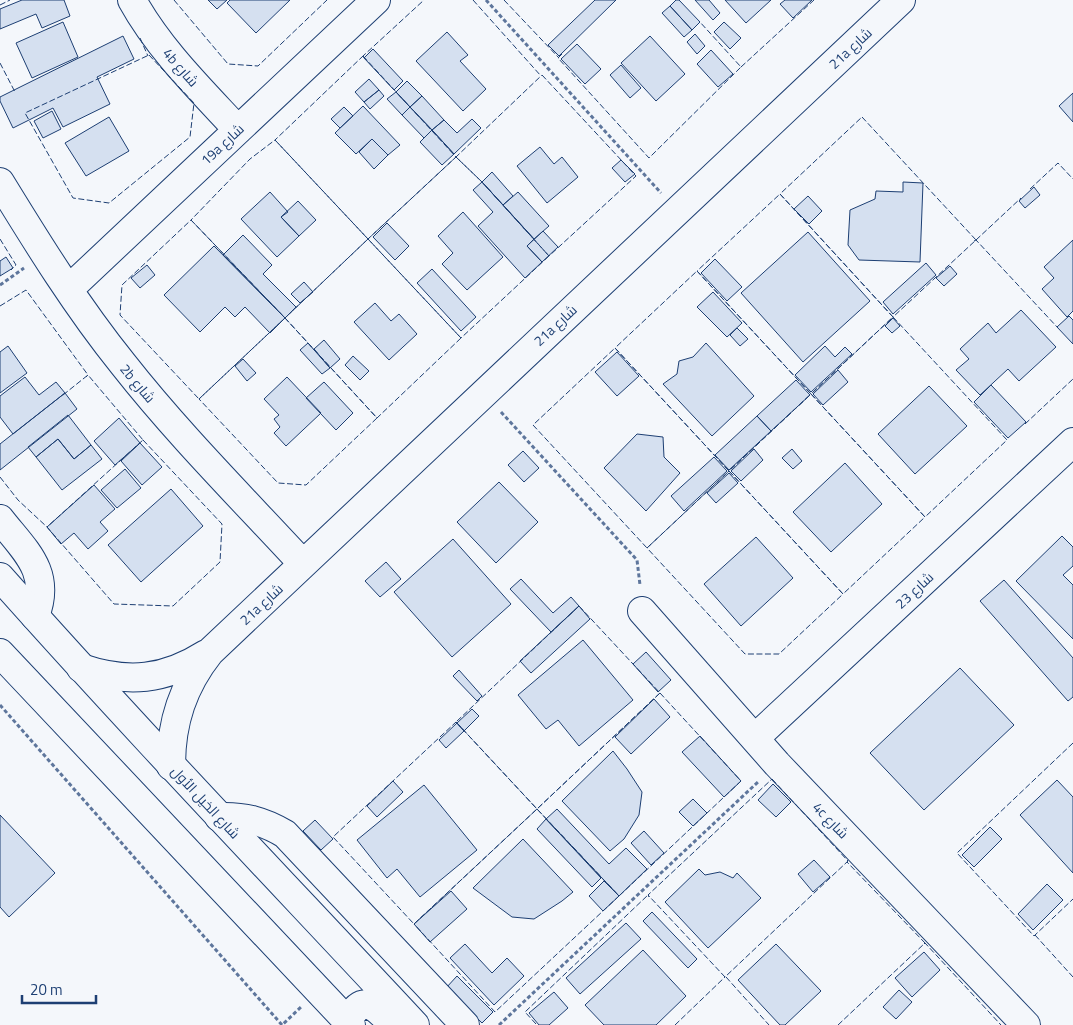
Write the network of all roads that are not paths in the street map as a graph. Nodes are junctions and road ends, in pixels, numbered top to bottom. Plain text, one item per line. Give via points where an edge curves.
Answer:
1 (132, 0) edge
2 (376, 0) edge
3 (901, 0) edge
4 (238, 130) junction
5 (0, 182) edge
6 (69, 289) junction
7 (1069, 454) edge
8 (0, 519) edge
9 (303, 564) junction
10 (0, 576) edge
11 (642, 610) road end
12 (35, 616) junction
13 (210, 652) junction
14 (0, 653) edge
15 (81, 668) junction
16 (754, 738) junction
17 (171, 766) junction
18 (219, 817) junction
19 (350, 1023) edge
20 (393, 1025) edge
21 (414, 1025) edge
22 (465, 1025) edge
23 (1026, 1025) edge

1 - 4 street, 4b شارع via 174,61
2 - 4 street, 19a شارع
3 - 9 street, 21a شارع
4 - 6 street, 19a شارع
5 - 6 street, 2b شارع
6 - 9 street, 2b شارع via 150,398
7 - 16 street, شارع 23
8 - 12 street via 36,565 41,591
9 - 13 street, 21a شارع
10 - 12 street, شارع الخيل الأول
11 - 16 street, 4c شارع
12 - 15 street, شارع الخيل الأول
13 - 15 street, 21a شارع via 157,676 109,676
13 - 17 street, 21a شارع via 197,668 180,705 172,738
14 - 19 street
15 - 17 street, شارع الخيل الأول
16 - 23 street, 4c شارع
17 - 18 street, شارع الخيل الأول
18 - 21 street, شارع الخيل الأول
18 - 22 street via 253,819 284,834
19 - 20 street via 356,1008 369,1004

